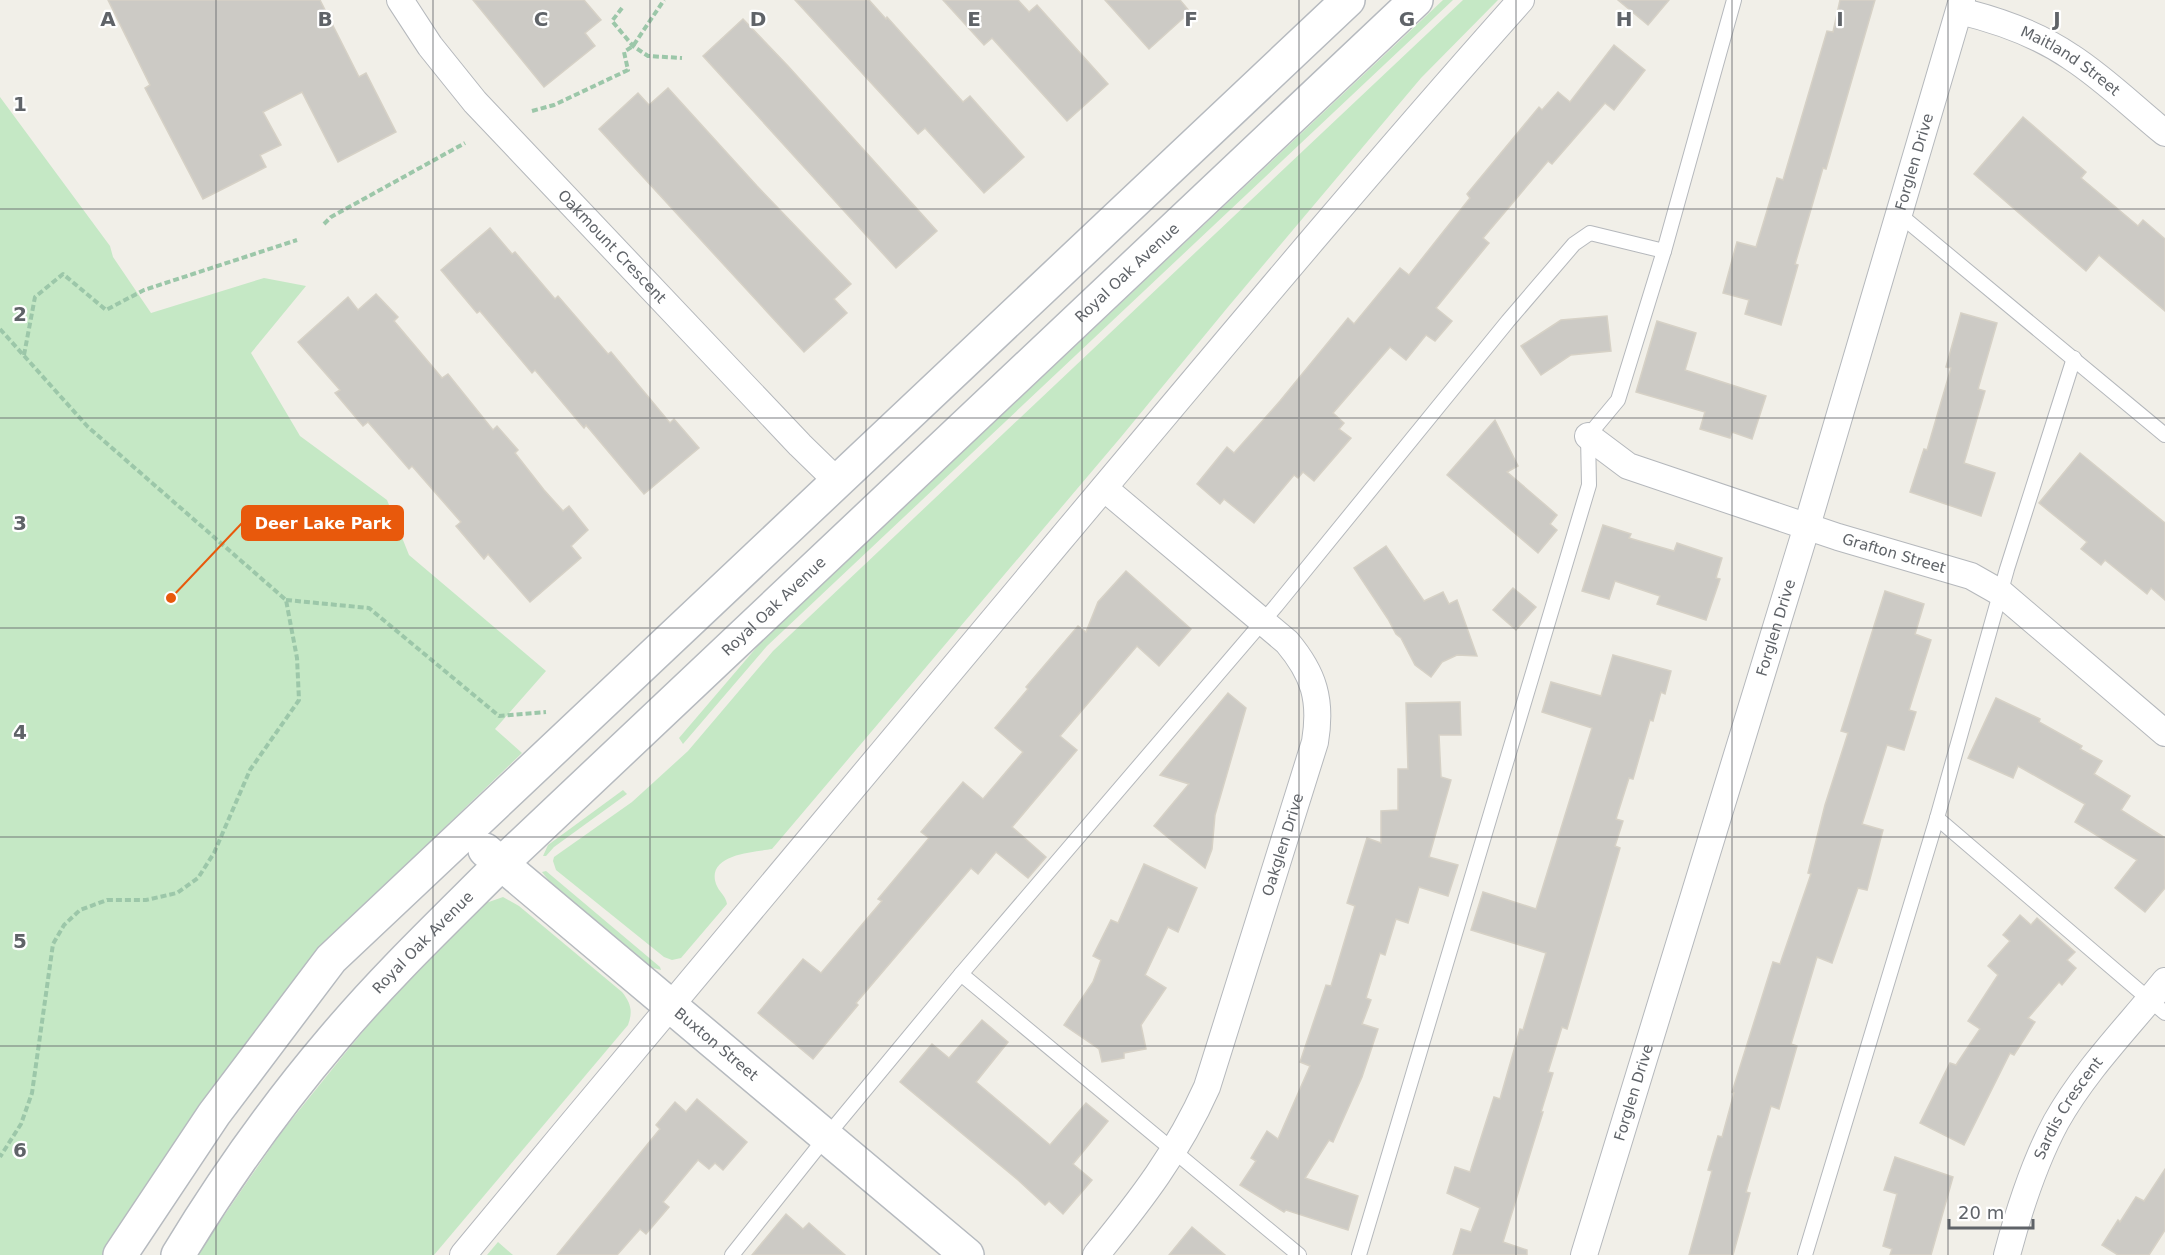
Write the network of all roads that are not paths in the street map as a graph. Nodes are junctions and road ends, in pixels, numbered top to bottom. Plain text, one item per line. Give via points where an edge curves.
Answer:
1 (400, 0) edge
2 (1348, 0) edge
3 (1416, 0) edge
4 (1521, 0) edge
5 (1734, 0) edge
6 (1961, 5) edge
7 (2165, 133) edge
8 (1900, 215) junction
9 (1664, 251) junction
10 (2074, 358) junction
11 (2165, 435) edge
12 (1588, 436) junction
13 (837, 481) junction
14 (1104, 488) junction
15 (1806, 526) junction
16 (2001, 593) junction
17 (1262, 621) junction
18 (2165, 733) edge
19 (1937, 818) junction
20 (465, 833) junction
21 (501, 864) junction
22 (961, 974) junction
23 (2160, 998) edge
24 (669, 1005) junction
25 (826, 1137) junction
26 (1174, 1153) junction
27 (120, 1255) edge
28 (178, 1255) edge
29 (462, 1255) edge
30 (732, 1255) edge
31 (967, 1255) edge
32 (1096, 1255) edge
33 (1299, 1255) edge
34 (1359, 1255) edge
35 (1584, 1255) edge
36 (1806, 1255) edge
37 (2007, 1255) edge

1 - 13 street, Oakmount Crescent via 430,46 475,102
2 - 13 main road
3 - 21 main road, Royal Oak Avenue
4 - 14 street
5 - 9 lane
6 - 7 street, Maitland Street via 2071,56
6 - 8 street, Forglen Drive
8 - 10 lane
8 - 15 street, Forglen Drive
9 - 12 lane via 1618,400
9 - 17 lane via 1590,233 1574,244
10 - 11 lane
10 - 16 lane
12 - 15 street, Grafton Street via 1628,466
12 - 34 lane via 1589,485
13 - 20 main road
14 - 17 street, Oakglen Drive
14 - 24 street
15 - 16 street, Grafton Street via 1971,576
15 - 35 street, Forglen Drive
16 - 18 street, Grafton Street
16 - 19 lane
17 - 22 lane
17 - 26 street, Oakglen Drive via 1287,642 1305,667 1318,703 1318,723 1217,1061
19 - 23 lane
19 - 36 lane
20 - 21 main road, Buxton Street
20 - 27 main road via 331,959 214,1114
21 - 24 main road, Buxton Street
21 - 28 main road, Royal Oak Avenue via 332,1040 262,1128
22 - 25 lane
22 - 26 lane
23 - 37 street, Sardis Crescent via 2085,1077 2056,1123 2033,1174
24 - 25 main road, Buxton Street
24 - 29 street
25 - 30 lane
25 - 31 main road, Buxton Street
26 - 32 street, Oakglen Drive
26 - 33 lane

